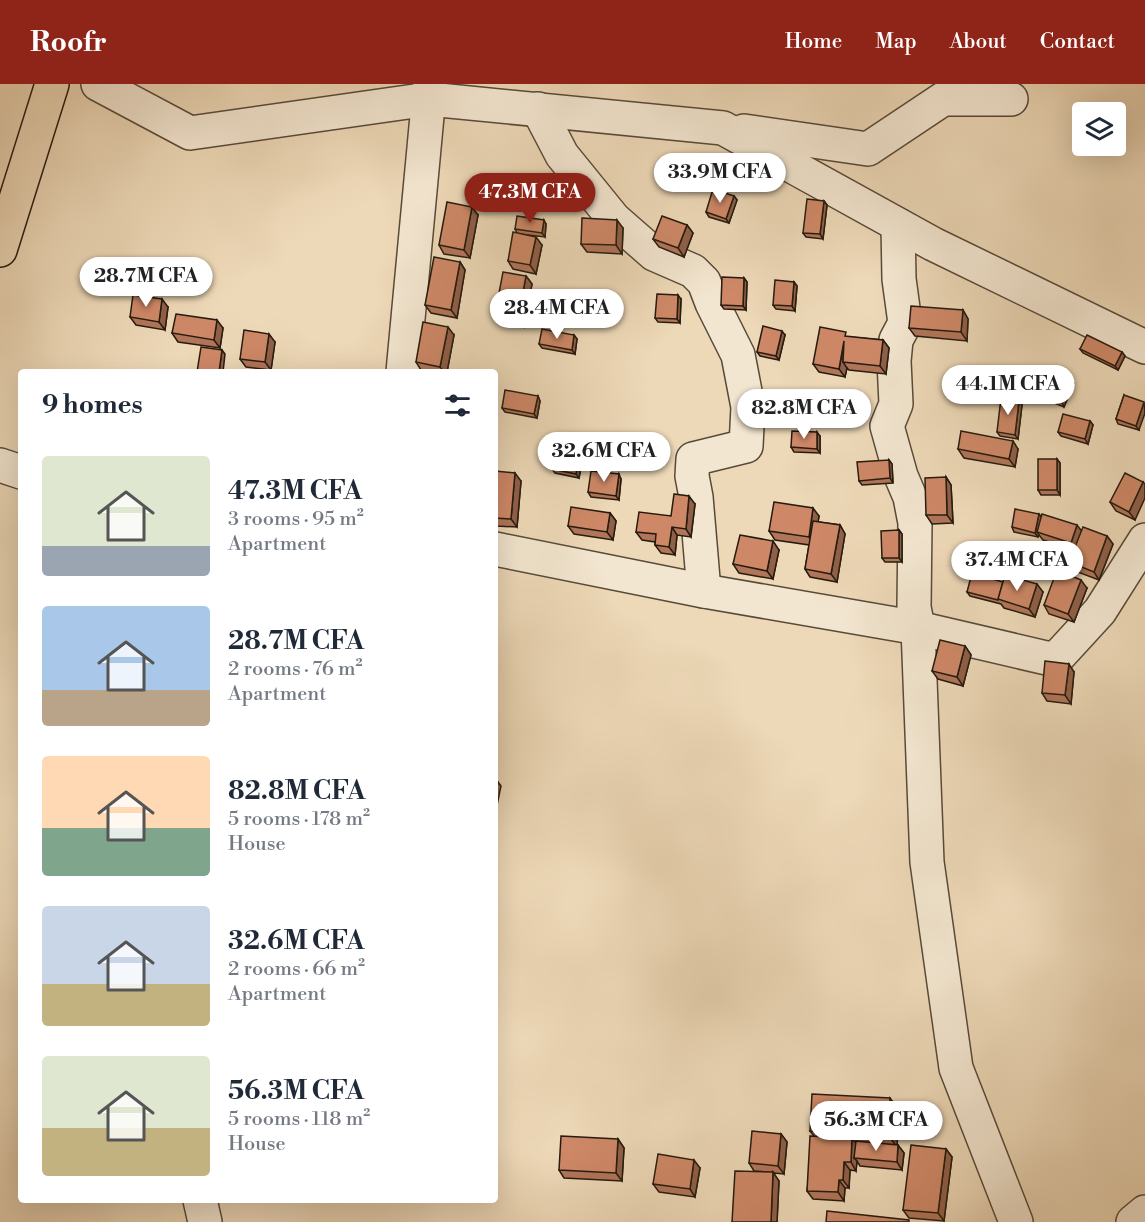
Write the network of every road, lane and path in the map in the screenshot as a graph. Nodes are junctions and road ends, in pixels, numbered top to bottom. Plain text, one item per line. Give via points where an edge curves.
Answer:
1 (52, 84) edge
2 (99, 84) edge
3 (430, 91) edge
4 (1011, 99) dead end
5 (538, 109) junction
6 (723, 128) junction
7 (898, 225) junction
8 (0, 250) edge
9 (1145, 347) edge
10 (403, 369) edge
11 (0, 465) edge
12 (18, 471) edge
13 (1145, 540) edge
14 (498, 550) edge
15 (704, 591) junction
16 (918, 628) junction
17 (201, 1203) edge
18 (1145, 1212) edge
19 (205, 1222) edge
20 (1016, 1222) edge
21 (1133, 1222) edge

1 - 8 main road
2 - 3 street via 190,133
3 - 5 street
3 - 10 street
4 - 6 street via 943,99 868,149
5 - 6 street
5 - 15 street via 562,155 614,219 654,254 693,271 704,282 735,346 748,407 746,446 693,459
6 - 7 street
7 - 9 street
7 - 16 street via 898,279 905,323 896,340 896,404 887,426 915,523 914,607
11 - 12 street
13 - 16 street via 1100,611 1055,660
14 - 15 street
15 - 16 street
16 - 20 street via 927,862 956,1068
17 - 19 street
18 - 21 street

